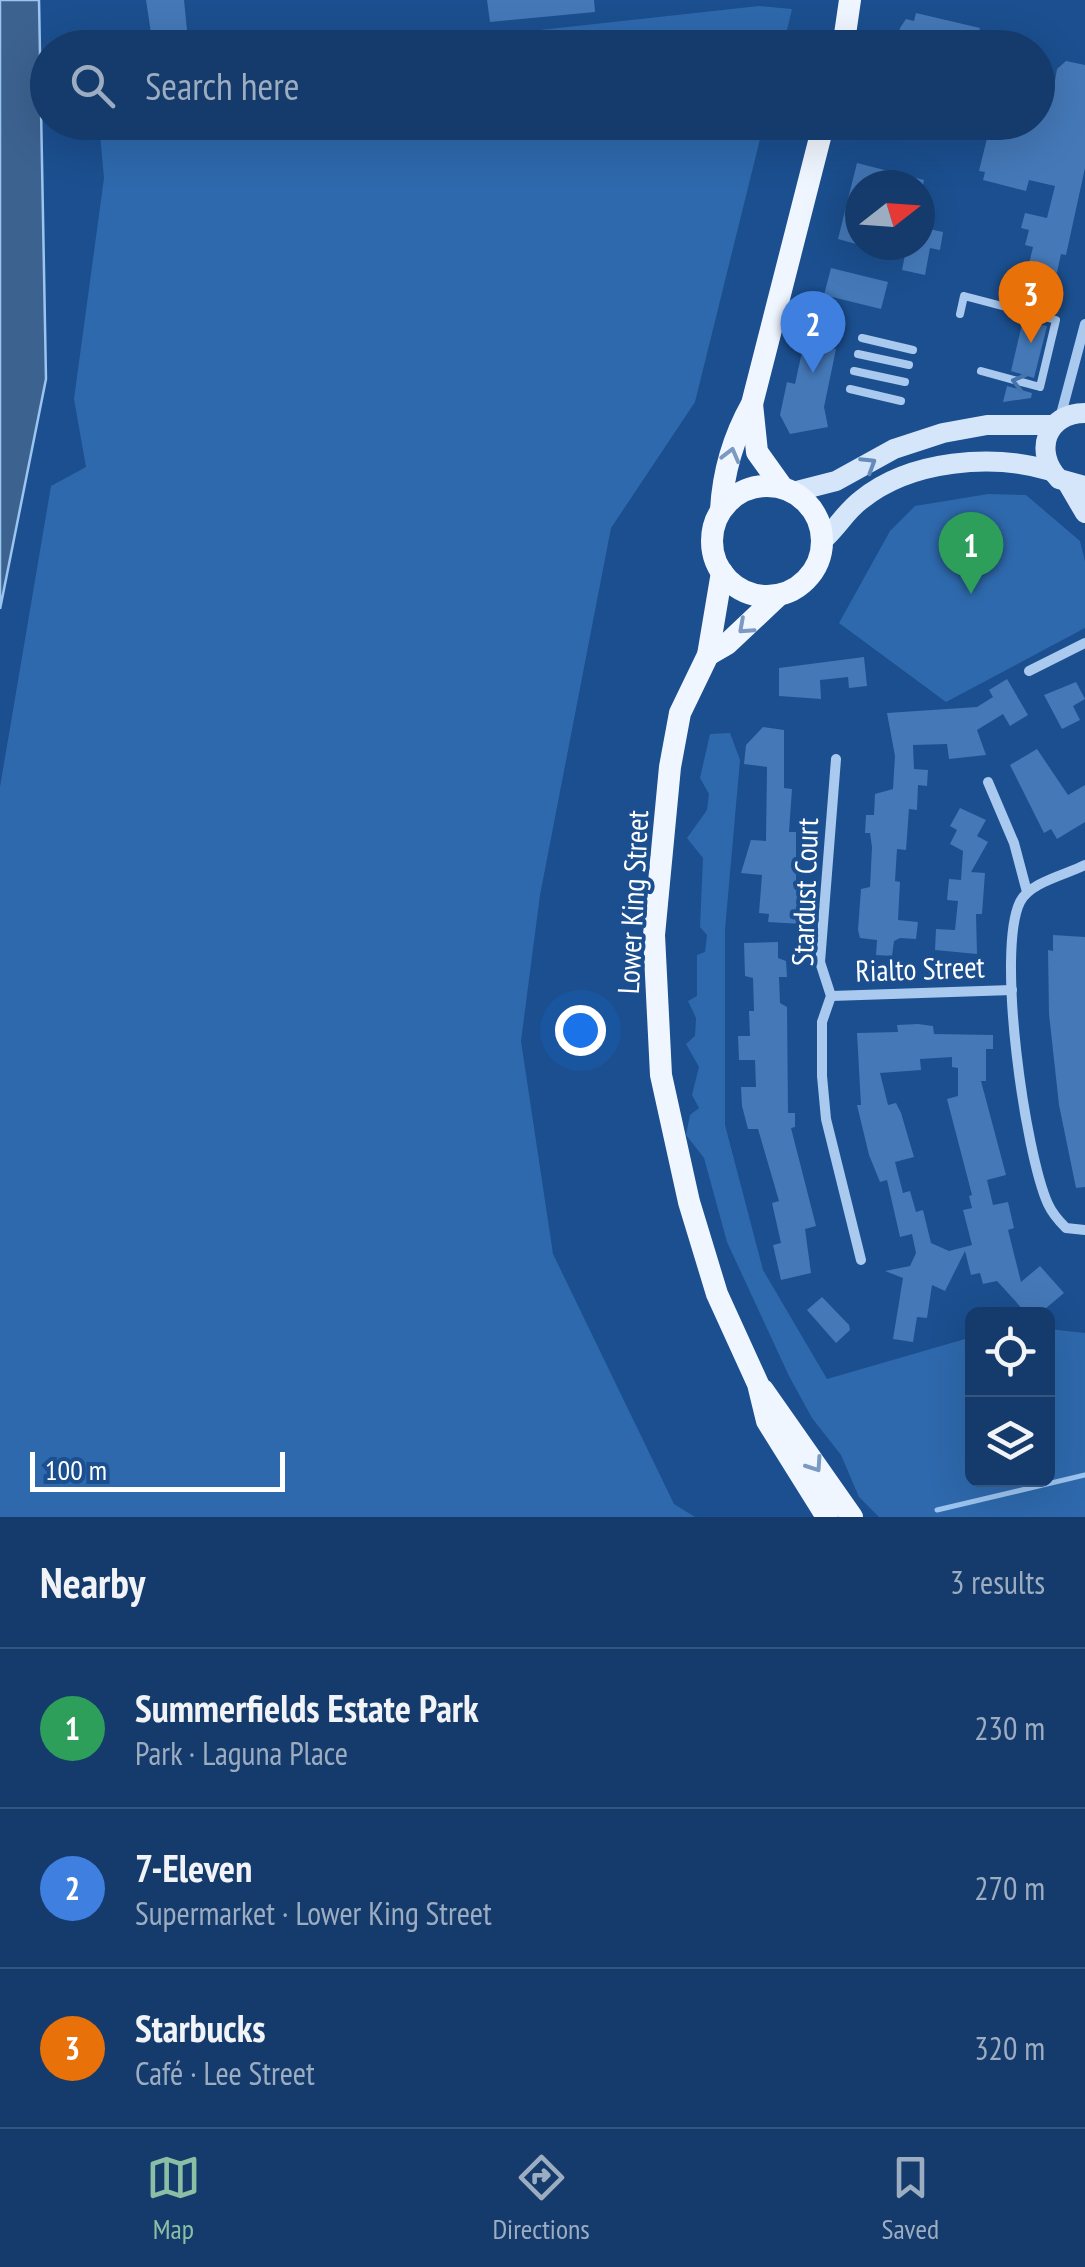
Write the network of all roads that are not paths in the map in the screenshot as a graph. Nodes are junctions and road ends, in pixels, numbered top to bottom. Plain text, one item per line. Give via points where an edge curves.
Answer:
1 (850, 0) edge
2 (845, 30) edge
3 (819, 140) edge
4 (960, 314) dead end
5 (1085, 324) edge
6 (862, 338) dead end
7 (913, 350) dead end
8 (858, 354) dead end
9 (910, 366) dead end
10 (854, 371) dead end
11 (982, 371) dead end
12 (905, 382) dead end
13 (850, 390) dead end
14 (900, 401) dead end
15 (752, 404) junction
16 (1085, 413) edge
17 (1057, 422) junction
18 (1068, 481) edge
19 (788, 490) junction
20 (722, 510) junction
21 (1085, 513) edge
22 (823, 540) junction
23 (722, 572) junction
24 (780, 595) junction
25 (1085, 643) edge
26 (708, 655) junction
27 (1029, 672) dead end
28 (836, 759) dead end
29 (988, 782) dead end
30 (1085, 865) edge
31 (1027, 892) junction
32 (1012, 990) junction
33 (831, 996) junction
34 (1085, 1230) edge
35 (861, 1260) dead end
36 (758, 1384) junction
37 (828, 1517) edge
38 (852, 1517) edge

1 - 2 main road
3 - 15 main road
4 -> 11 lane via 964,296 1056,320 1040,387
5 - 17 street
6 - 7 lane
8 - 9 lane
10 - 12 lane
13 - 14 lane
15 - 19 main road via 757,452
20 -> 15 main road via 739,428
16 - 17 main road
17 - 18 main road via 1044,453
19 -> 17 main road via 836,481 943,432
18 - 21 main road
18 - 22 main road via 986,462 895,478 860,500
19 - 20 main road via 754,487
19 - 22 main road via 814,512
20 - 23 main road via 712,541
22 - 24 main road via 806,581
23 - 24 main road via 747,592
23 - 26 main road, Lower King Street
24 -> 26 main road, Lower King Street
25 - 27 street
26 - 36 main road, Lower King Street via 680,713 670,767 654,935 656,1003 661,1075 688,1202 721,1304
28 - 33 street, Stardust Court via 820,962
29 - 31 street
30 - 31 street
31 - 32 street via 1017,913
32 - 33 street, Rialto Street
32 - 34 street via 1024,1107 1042,1187 1060,1221
33 - 35 street, Stardust Court via 822,1029 826,1119
36 - 37 main road, Lower King Street via 766,1421
36 -> 38 main road, Lower King Street

